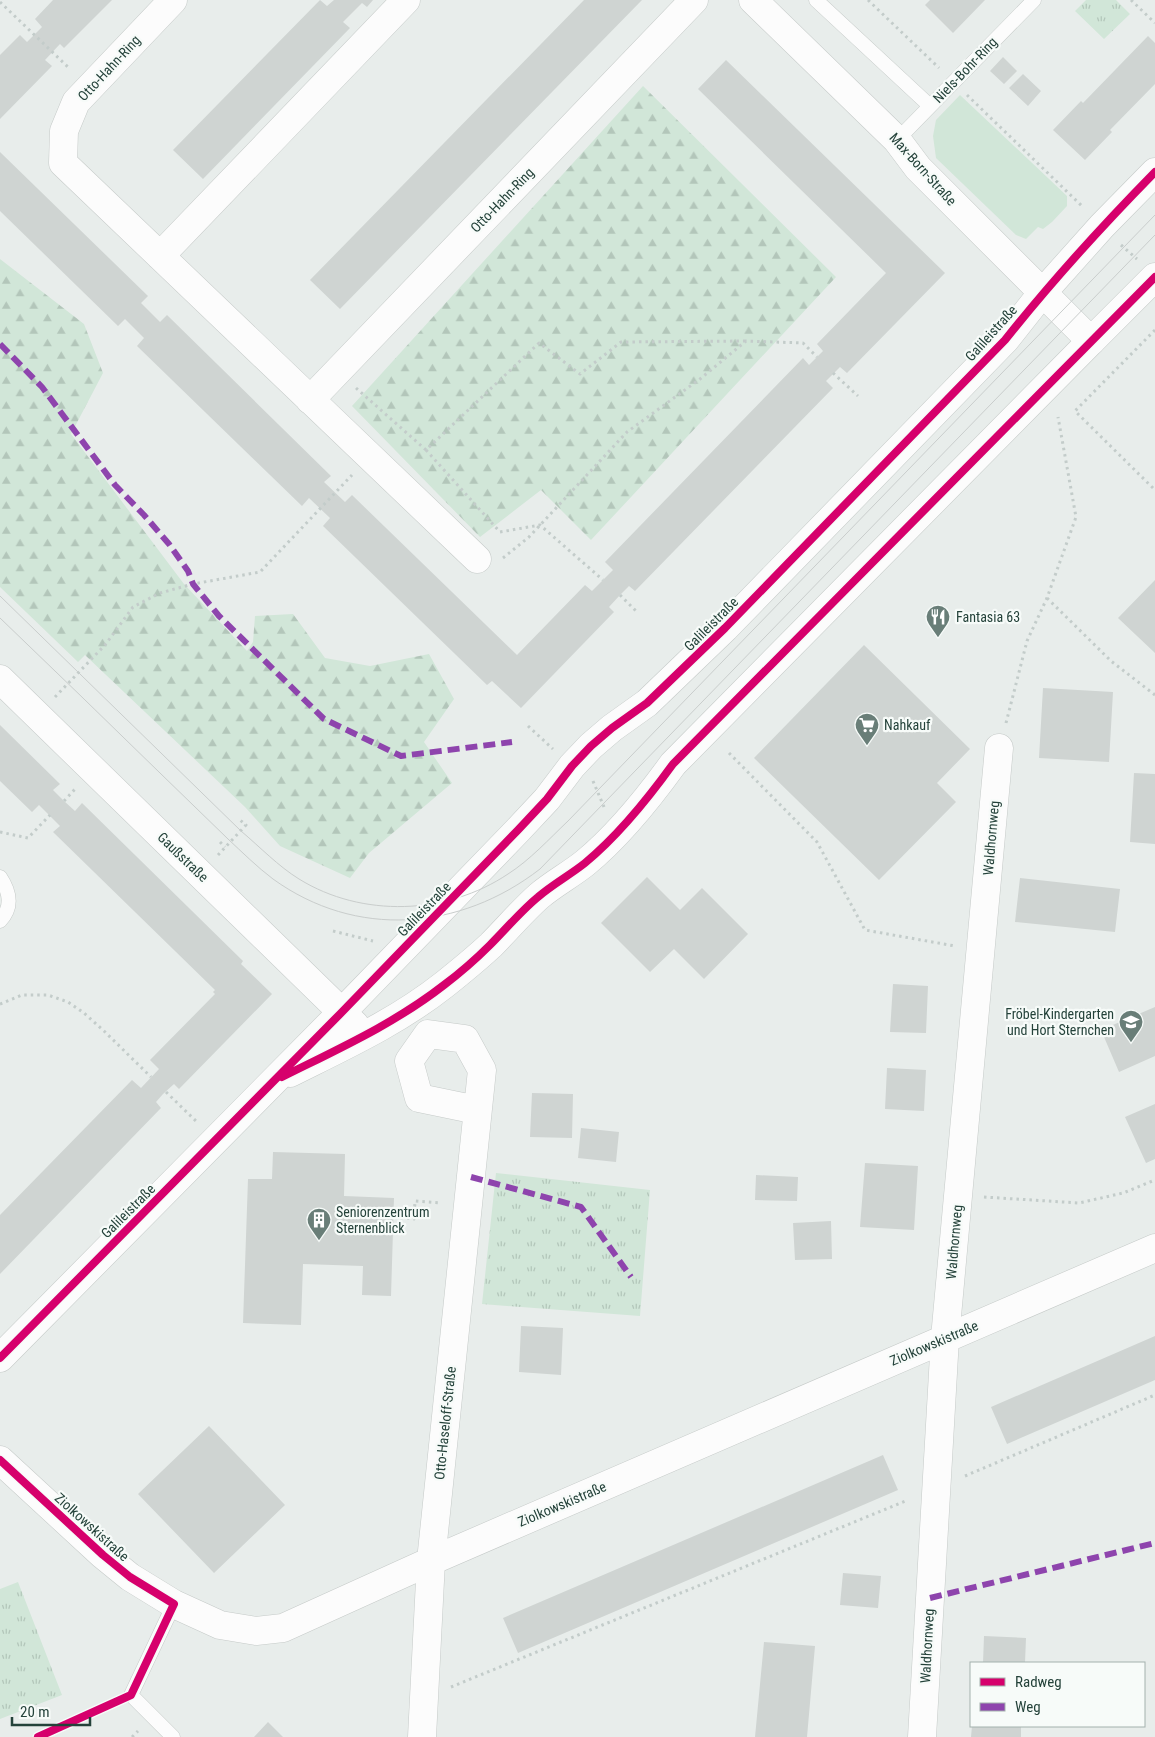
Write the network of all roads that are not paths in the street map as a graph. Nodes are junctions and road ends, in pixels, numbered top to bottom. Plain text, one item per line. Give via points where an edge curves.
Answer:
1 (173, 0) edge
2 (406, 0) edge
3 (694, 0) edge
4 (753, 0) edge
5 (816, 0) edge
6 (1034, 0) edge
7 (930, 106) junction
8 (897, 140) junction
9 (1155, 172) edge
10 (160, 256) junction
11 (1155, 277) edge
12 (1043, 292) junction
13 (1091, 341) junction
14 (310, 400) junction
15 (476, 560) road end
16 (0, 679) edge
17 (999, 748) road end
18 (0, 878) edge
19 (0, 921) edge
20 (342, 1012) junction
21 (366, 1036) junction
22 (273, 1081) junction
23 (477, 1110) dead end
24 (1155, 1248) edge
25 (945, 1338) junction
26 (0, 1358) edge
27 (0, 1460) edge
28 (431, 1561) junction
29 (174, 1604) junction
30 (173, 1737) edge
31 (422, 1737) edge
32 (922, 1737) edge

1 - 10 street, Otto-Hahn-Ring via 76,102 64,132 63,163
2 - 10 street
3 - 14 street, Otto-Hahn-Ring
4 - 8 street, Max-Born-Straße
5 - 7 lane
6 - 7 lane, Niels-Bohr-Ring
7 - 8 lane, Niels-Bohr-Ring
8 - 12 street, Max-Born-Straße via 918,168
9 - 12 street, Galileistraße
10 - 14 street, Otto-Hahn-Ring
11 - 13 street, Galileistraße
12 - 13 street, Max-Born-Straße
12 - 20 street, Galileistraße via 1005,340 725,628 648,704 591,746 547,800
13 - 21 street, Galileistraße via 673,764 607,843 539,896 443,986
14 - 15 street, Otto-Hahn-Ring
16 - 20 street, Gaußstraße
17 - 25 street, Waldhornweg
18 - 19 lane via 9,896 8,908
20 - 21 street, Gaußstraße
20 - 22 street, Galileistraße
21 - 22 street, Galileistraße
22 - 26 street, Galileistraße
23 - 28 street, Otto-Haseloff-Straße
24 - 25 street, Ziolkowskistraße
25 - 28 street, Ziolkowskistraße
25 - 32 street, Waldhornweg
27 - 29 street, Ziolkowskistraße via 103,1555 130,1577
28 - 29 street, Ziolkowskistraße via 283,1628 256,1631 220,1625
28 - 31 street, Otto-Haseloff-Straße
29 - 30 lane via 132,1695

